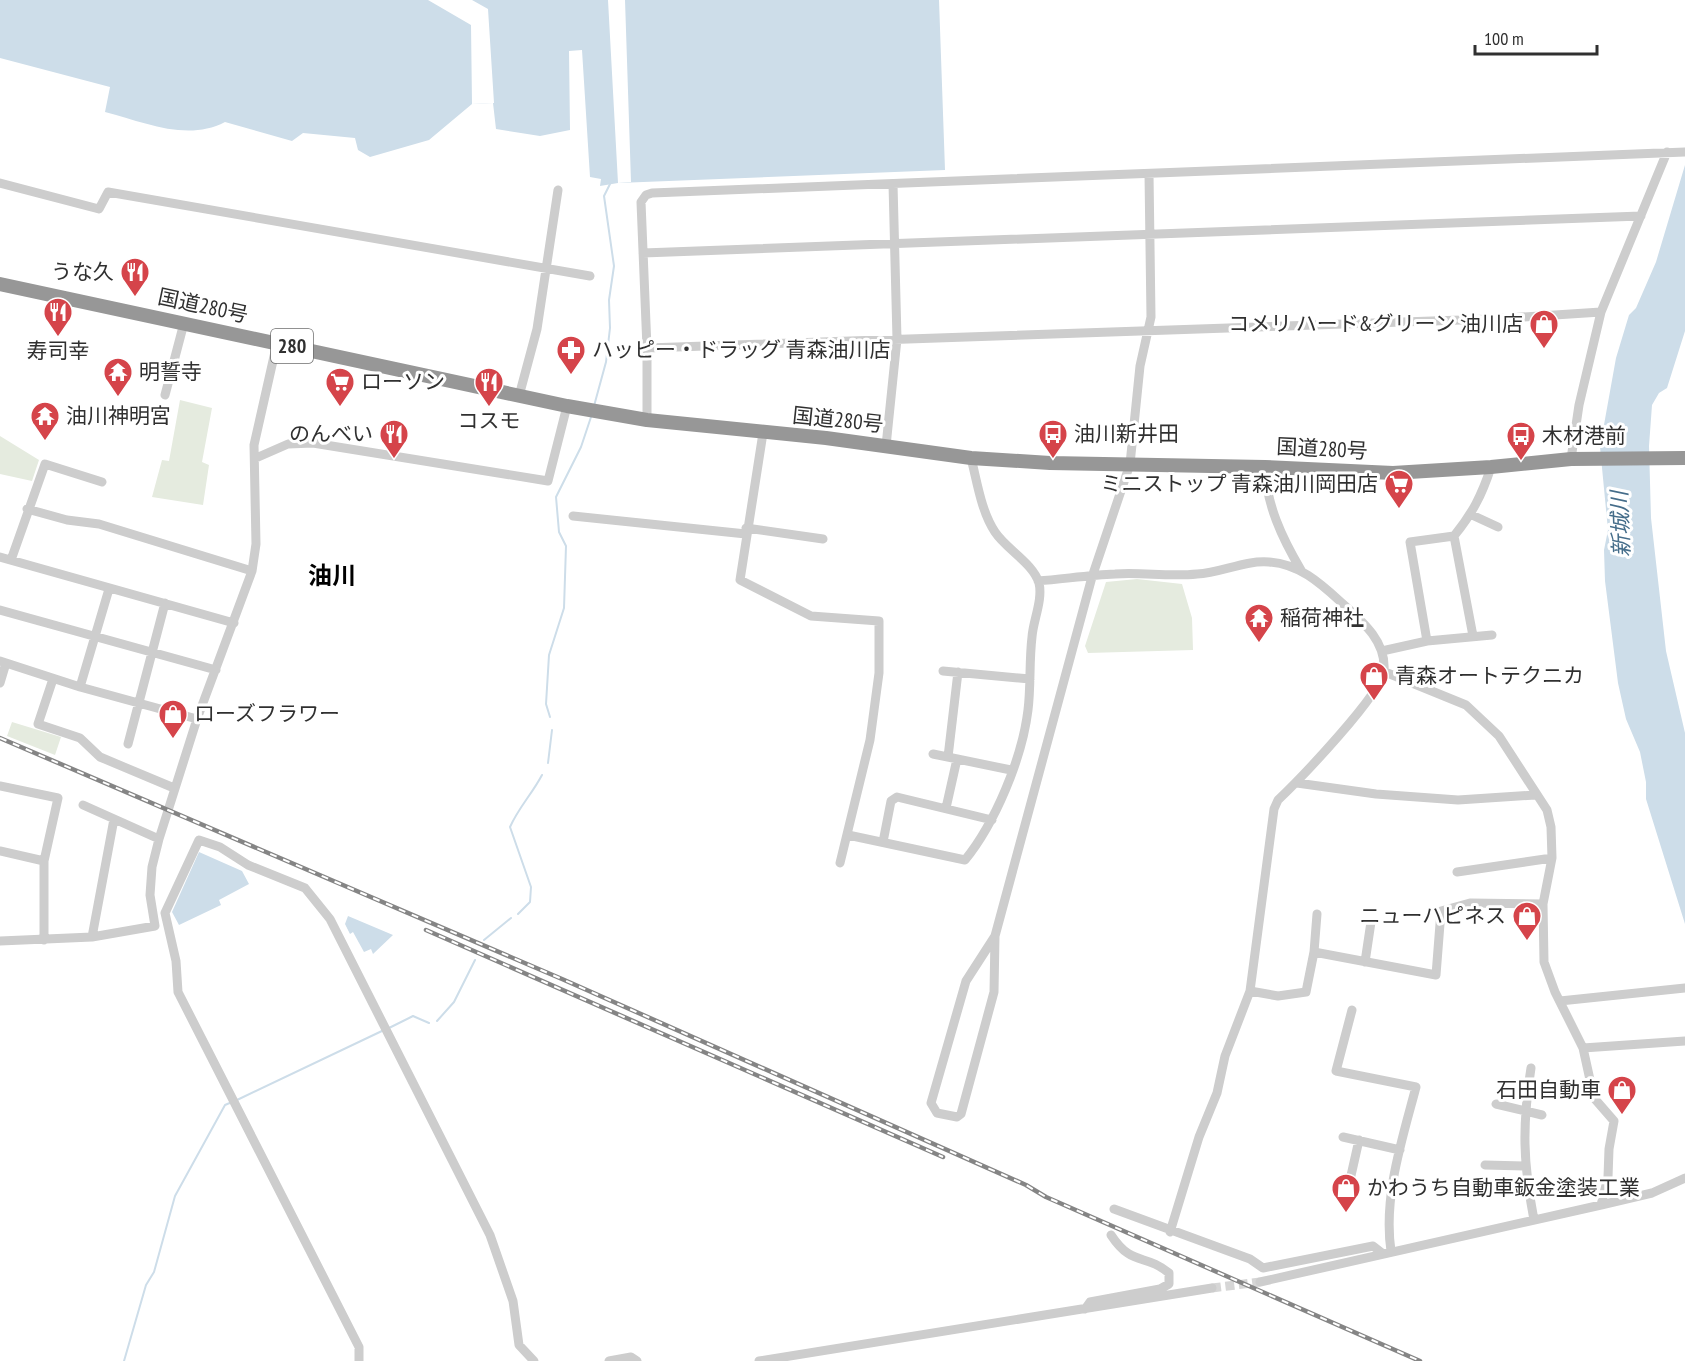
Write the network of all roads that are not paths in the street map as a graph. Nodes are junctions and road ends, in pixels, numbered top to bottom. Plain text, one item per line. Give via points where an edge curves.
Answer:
1 (1667, 152) junction
2 (1682, 152) edge
3 (1149, 174) junction
4 (0, 183) edge
5 (892, 184) junction
6 (558, 190) dead end
7 (1641, 216) junction
8 (1151, 234) junction
9 (894, 244) junction
10 (643, 254) junction
11 (546, 268) junction
12 (590, 276) dead end
13 (0, 284) edge
14 (1602, 312) junction
15 (184, 323) junction
16 (1149, 329) junction
17 (897, 339) junction
18 (277, 343) junction
19 (647, 348) junction
20 (165, 394) dead end
21 (519, 396) junction
22 (567, 406) junction
23 (647, 420) junction
24 (763, 433) junction
25 (886, 446) junction
26 (256, 458) junction
27 (971, 458) junction
28 (1685, 458) edge
29 (1571, 459) junction
30 (1130, 464) junction
31 (1265, 467) junction
32 (1491, 467) junction
33 (102, 482) dead end
34 (27, 509) junction
35 (1472, 514) junction
36 (573, 516) dead end
37 (1498, 527) dead end
38 (746, 531) junction
39 (1454, 536) junction
40 (823, 539) dead end
41 (0, 557) edge
42 (11, 560) junction
43 (1301, 570) junction
44 (252, 571) junction
45 (1092, 577) junction
46 (1038, 581) junction
47 (109, 589) junction
48 (165, 603) junction
49 (0, 610) edge
50 (234, 623) junction
51 (1492, 635) dead end
52 (1473, 636) junction
53 (93, 637) junction
54 (1427, 641) junction
55 (1382, 651) junction
56 (152, 652) junction
57 (3, 662) edge
58 (216, 670) junction
59 (943, 671) dead end
60 (958, 672) junction
61 (1385, 672) junction
62 (53, 679) junction
63 (1030, 679) junction
64 (0, 683) edge
65 (80, 687) junction
66 (139, 703) junction
67 (197, 719) junction
68 (128, 744) dead end
69 (933, 754) dead end
70 (953, 758) junction
71 (1011, 770) junction
72 (1297, 783) junction
73 (0, 786) edge
74 (174, 788) junction
75 (1535, 795) junction
76 (83, 805) dead end
77 (946, 808) junction
78 (114, 819) junction
79 (992, 820) junction
80 (848, 835) junction
81 (159, 839) junction
82 (883, 842) junction
83 (0, 851) edge
84 (1552, 858) junction
85 (44, 861) junction
86 (840, 863) dead end
87 (1457, 872) dead end
88 (1544, 904) junction
89 (1317, 914) dead end
90 (1371, 922) dead end
91 (994, 936) junction
92 (92, 937) junction
93 (44, 940) junction
94 (0, 941) edge
95 (1314, 952) junction
96 (1365, 962) junction
97 (1685, 988) edge
98 (1250, 991) junction
99 (1560, 1001) junction
100 (1352, 1010) dead end
101 (1685, 1041) edge
102 (1583, 1048) junction
103 (1531, 1068) dead end
104 (1496, 1104) dead end
105 (1525, 1111) junction
106 (1542, 1115) dead end
107 (1343, 1137) dead end
108 (1359, 1140) junction
109 (1400, 1150) junction
110 (1485, 1165) dead end
111 (1524, 1167) junction
112 (1685, 1178) edge
113 (1350, 1180) dead end
114 (1601, 1205) junction
115 (1114, 1209) dead end
116 (1533, 1220) junction
117 (1170, 1232) junction
118 (1111, 1235) dead end
119 (1387, 1252) junction
120 (1260, 1282) tunnel mouth
121 (1212, 1288) tunnel mouth
122 (1085, 1309) junction
123 (358, 1361) edge
124 (534, 1361) edge
125 (609, 1361) edge
126 (637, 1361) edge
127 (759, 1361) edge

1 - 2 street
1 - 3 street
1 - 7 street
3 - 5 street
3 - 8 street
4 - 11 street via 99,209 108,192
5 - 9 street
5 - 10 street via 652,193 641,202
6 - 11 street
7 - 8 street
7 - 14 street
8 - 9 street
8 - 16 street
9 - 10 street
9 - 17 street
10 - 19 street
11 - 12 street
11 - 21 street via 537,329
13 - 15 highway, 国道280号 / 280
14 - 16 street
14 - 29 street via 1579,405
15 - 18 highway, 国道280号 / 280
15 - 20 street
16 - 17 street
16 - 30 street via 1140,366
17 - 19 street
17 - 25 street
18 - 21 highway, 国道280号 / 280
18 - 26 street via 254,445
19 - 23 street
21 - 22 highway, 国道280号 / 280
22 - 23 highway, 国道280号 / 280
22 - 26 street via 548,481 305,443 288,444
23 - 24 highway, 国道280号 / 280
24 - 25 highway, 国道280号 / 280
24 - 38 street
25 - 27 highway, 国道280号 / 280
26 - 44 street via 256,544
27 - 30 highway, 国道280号 / 280
27 - 46 street via 989,521
28 - 29 highway, 国道280号 / 280
29 - 32 highway, 国道280号 / 280
30 - 31 highway, 国道280号 / 280
30 - 45 street
31 - 32 highway, 国道280号 / 280 via 1393,473
31 - 43 street via 1266,489 1284,540
32 - 35 street
33 - 34 street via 45,464
34 - 42 street
34 - 44 street via 99,524
35 - 37 street
35 - 39 street
36 - 38 street
38 - 40 street
38 - 80 street via 740,580 811,616 879,621 879,673 870,740
39 - 52 street
39 - 54 street via 1410,542
41 - 42 street
42 - 47 street
43 - 45 street via 1268,561 1201,574 1160,577 1116,573
43 - 55 street via 1317,580 1366,627
44 - 50 street
45 - 46 street
45 - 91 street
46 - 63 street
47 - 48 street
47 - 53 street
48 - 50 street
48 - 56 street
49 - 53 street
50 - 58 street
51 - 52 street
52 - 54 street
53 - 56 street
53 - 65 street
54 - 55 street
55 - 61 street
56 - 58 street
56 - 66 street
57 - 62 street
57 - 64 street
58 - 67 street
59 - 60 street
60 - 63 street
60 - 70 street
61 - 72 street via 1350,723
61 - 75 street via 1466,705 1499,736
62 - 65 street
62 - 74 street via 38,724 80,738 100,757
63 - 71 street via 1028,712
65 - 66 street
66 - 67 street
66 - 68 street
67 - 74 street
69 - 70 street
70 - 71 street
70 - 77 street
71 - 79 street
72 - 75 street via 1458,800
72 - 98 street via 1274,809
73 - 85 street via 58,798
74 - 81 street
75 - 84 street via 1550,818
76 - 78 street
77 - 79 street
77 - 82 street via 897,797 891,801
78 - 81 street
78 - 92 street
79 - 82 street via 965,860
80 - 82 street
80 - 86 street
81 - 92 street via 150,896 155,926
83 - 85 street
84 - 87 street
84 - 88 street
85 - 93 street
88 - 96 street via 1470,903 1441,911 1436,975
88 - 99 street via 1544,962
89 - 95 street
90 - 96 street
91 - 91 street via 966,981 931,1103 938,1113 957,1118 994,992
92 - 93 street
93 - 94 street
95 - 96 street
95 - 98 street via 1306,992 1278,996
97 - 99 street
98 - 117 street via 1225,1056 1217,1093
99 - 102 street
100 - 109 street via 1336,1071 1416,1087
101 - 102 street
102 - 114 street via 1594,1098 1614,1121
103 - 105 street
104 - 105 street
105 - 106 street
105 - 111 street
107 - 108 street
108 - 109 street
108 - 113 street
109 - 119 street
110 - 111 street
111 - 116 street
112 - 114 street via 1652,1193
114 - 116 street
115 - 117 street
116 - 119 street
117 - 119 street via 1263,1268 1373,1246
118 - 122 street via 1120,1249 1134,1259 1158,1264 1169,1273 1169,1284 1090,1302
119 - 120 street
121 - 122 street
122 - 127 street
123 - 124 street via 358,1347 178,992 177,961 165,913 199,840 305,888 330,919 490,1235 513,1301 519,1346
125 - 126 street via 631,1357

